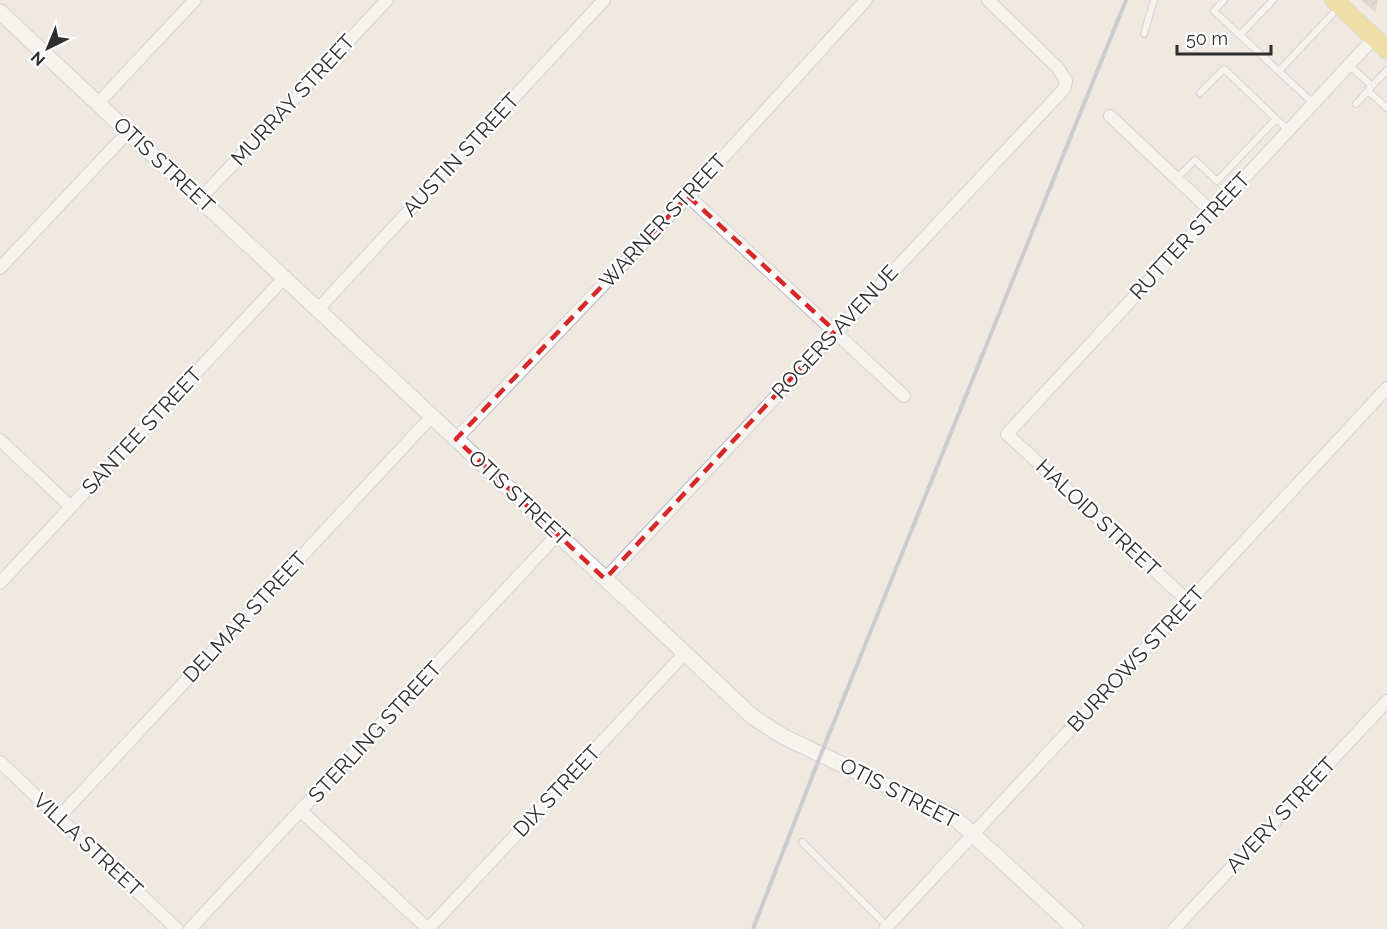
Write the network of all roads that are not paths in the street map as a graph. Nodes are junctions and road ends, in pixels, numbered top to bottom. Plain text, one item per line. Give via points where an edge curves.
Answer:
1 (195, 0) edge
2 (387, 0) edge
3 (604, 0) edge
4 (867, 0) edge
5 (988, 0) edge
6 (1154, 0) edge
7 (1224, 0) edge
8 (1273, 0) edge
9 (1337, 3) edge
10 (0, 12) edge
11 (1144, 34) dead end
12 (1240, 36) junction
13 (1381, 44) edge
14 (1349, 65) junction
15 (1387, 70) edge
16 (1279, 71) junction
17 (1381, 76) junction
18 (1387, 81) edge
19 (1370, 89) junction
20 (1200, 93) dead end
21 (98, 103) junction
22 (1314, 104) junction
23 (1356, 104) dead end
24 (1387, 108) edge
25 (1110, 116) dead end
26 (1276, 119) junction
27 (1288, 131) junction
28 (128, 132) junction
29 (1238, 158) junction
30 (1252, 170) junction
31 (1177, 178) junction
32 (688, 196) junction
33 (200, 199) junction
34 (1212, 212) junction
35 (0, 268) edge
36 (284, 278) junction
37 (318, 309) junction
38 (835, 331) junction
39 (1387, 388) edge
40 (904, 396) dead end
41 (432, 416) junction
42 (1007, 434) joint
43 (456, 439) junction
44 (0, 440) edge
45 (71, 507) junction
46 (558, 534) junction
47 (605, 579) junction
48 (0, 583) edge
49 (1189, 602) junction
50 (685, 653) junction
51 (1387, 701) edge
52 (0, 762) edge
53 (301, 812) junction
54 (58, 817) junction
55 (974, 834) junction
56 (802, 842) dead end
57 (886, 928) edge
58 (177, 929) edge
59 (190, 929) edge
60 (428, 929) edge
61 (1076, 929) edge
62 (1174, 929) edge

1 - 21 street
2 - 33 street, MURRAY STREET
3 - 37 street, AUSTIN STREET
4 - 32 street, WARNER STREET
5 - 38 street, ROGERS AVENUE via 1064,74 1065,86
6 - 11 lane
7 - 12 lane via 1214,11
8 - 12 lane
9 - 13 main road
9 - 16 lane
10 - 21 street, OTIS STREET
12 - 16 lane
13 - 14 street, RUTTER STREET
14 - 19 lane
14 - 22 street, RUTTER STREET
15 - 17 lane
16 - 22 lane
17 - 18 lane
17 - 19 lane
19 - 23 lane
19 - 24 lane
20 - 26 lane via 1224,69
21 - 28 street, OTIS STREET
22 - 27 street, RUTTER STREET
25 - 31 street
26 - 27 lane
26 - 29 lane
27 - 30 street, RUTTER STREET
28 - 33 street, OTIS STREET
28 - 35 street
29 - 30 lane
29 - 31 lane via 1217,181 1195,160
30 - 34 street, RUTTER STREET
31 - 34 street
32 - 38 street
32 - 43 street, WARNER STREET
33 - 36 street, OTIS STREET
34 - 42 street, RUTTER STREET
36 - 37 street, OTIS STREET
36 - 45 street, SANTEE STREET
37 - 41 street, OTIS STREET
38 - 40 street
38 - 47 street, ROGERS AVENUE
39 - 49 street, BURROWS STREET
41 - 43 street, OTIS STREET
41 - 54 street, DELMAR STREET
42 - 49 street, HALOID STREET
43 - 46 street, OTIS STREET
44 - 45 street
45 - 48 street, SANTEE STREET
46 - 47 street, OTIS STREET
46 - 53 street, STERLING STREET
47 - 50 street, OTIS STREET
49 - 55 street, BURROWS STREET
50 - 55 street, OTIS STREET via 769,729 951,816
50 - 60 street, DIX STREET
51 - 62 street, AVERY STREET
52 - 54 street, VILLA STREET
53 - 59 street, STERLING STREET
53 - 60 street
54 - 58 street, VILLA STREET
55 - 57 street, BURROWS STREET
55 - 61 street, OTIS STREET
56 - 57 lane

